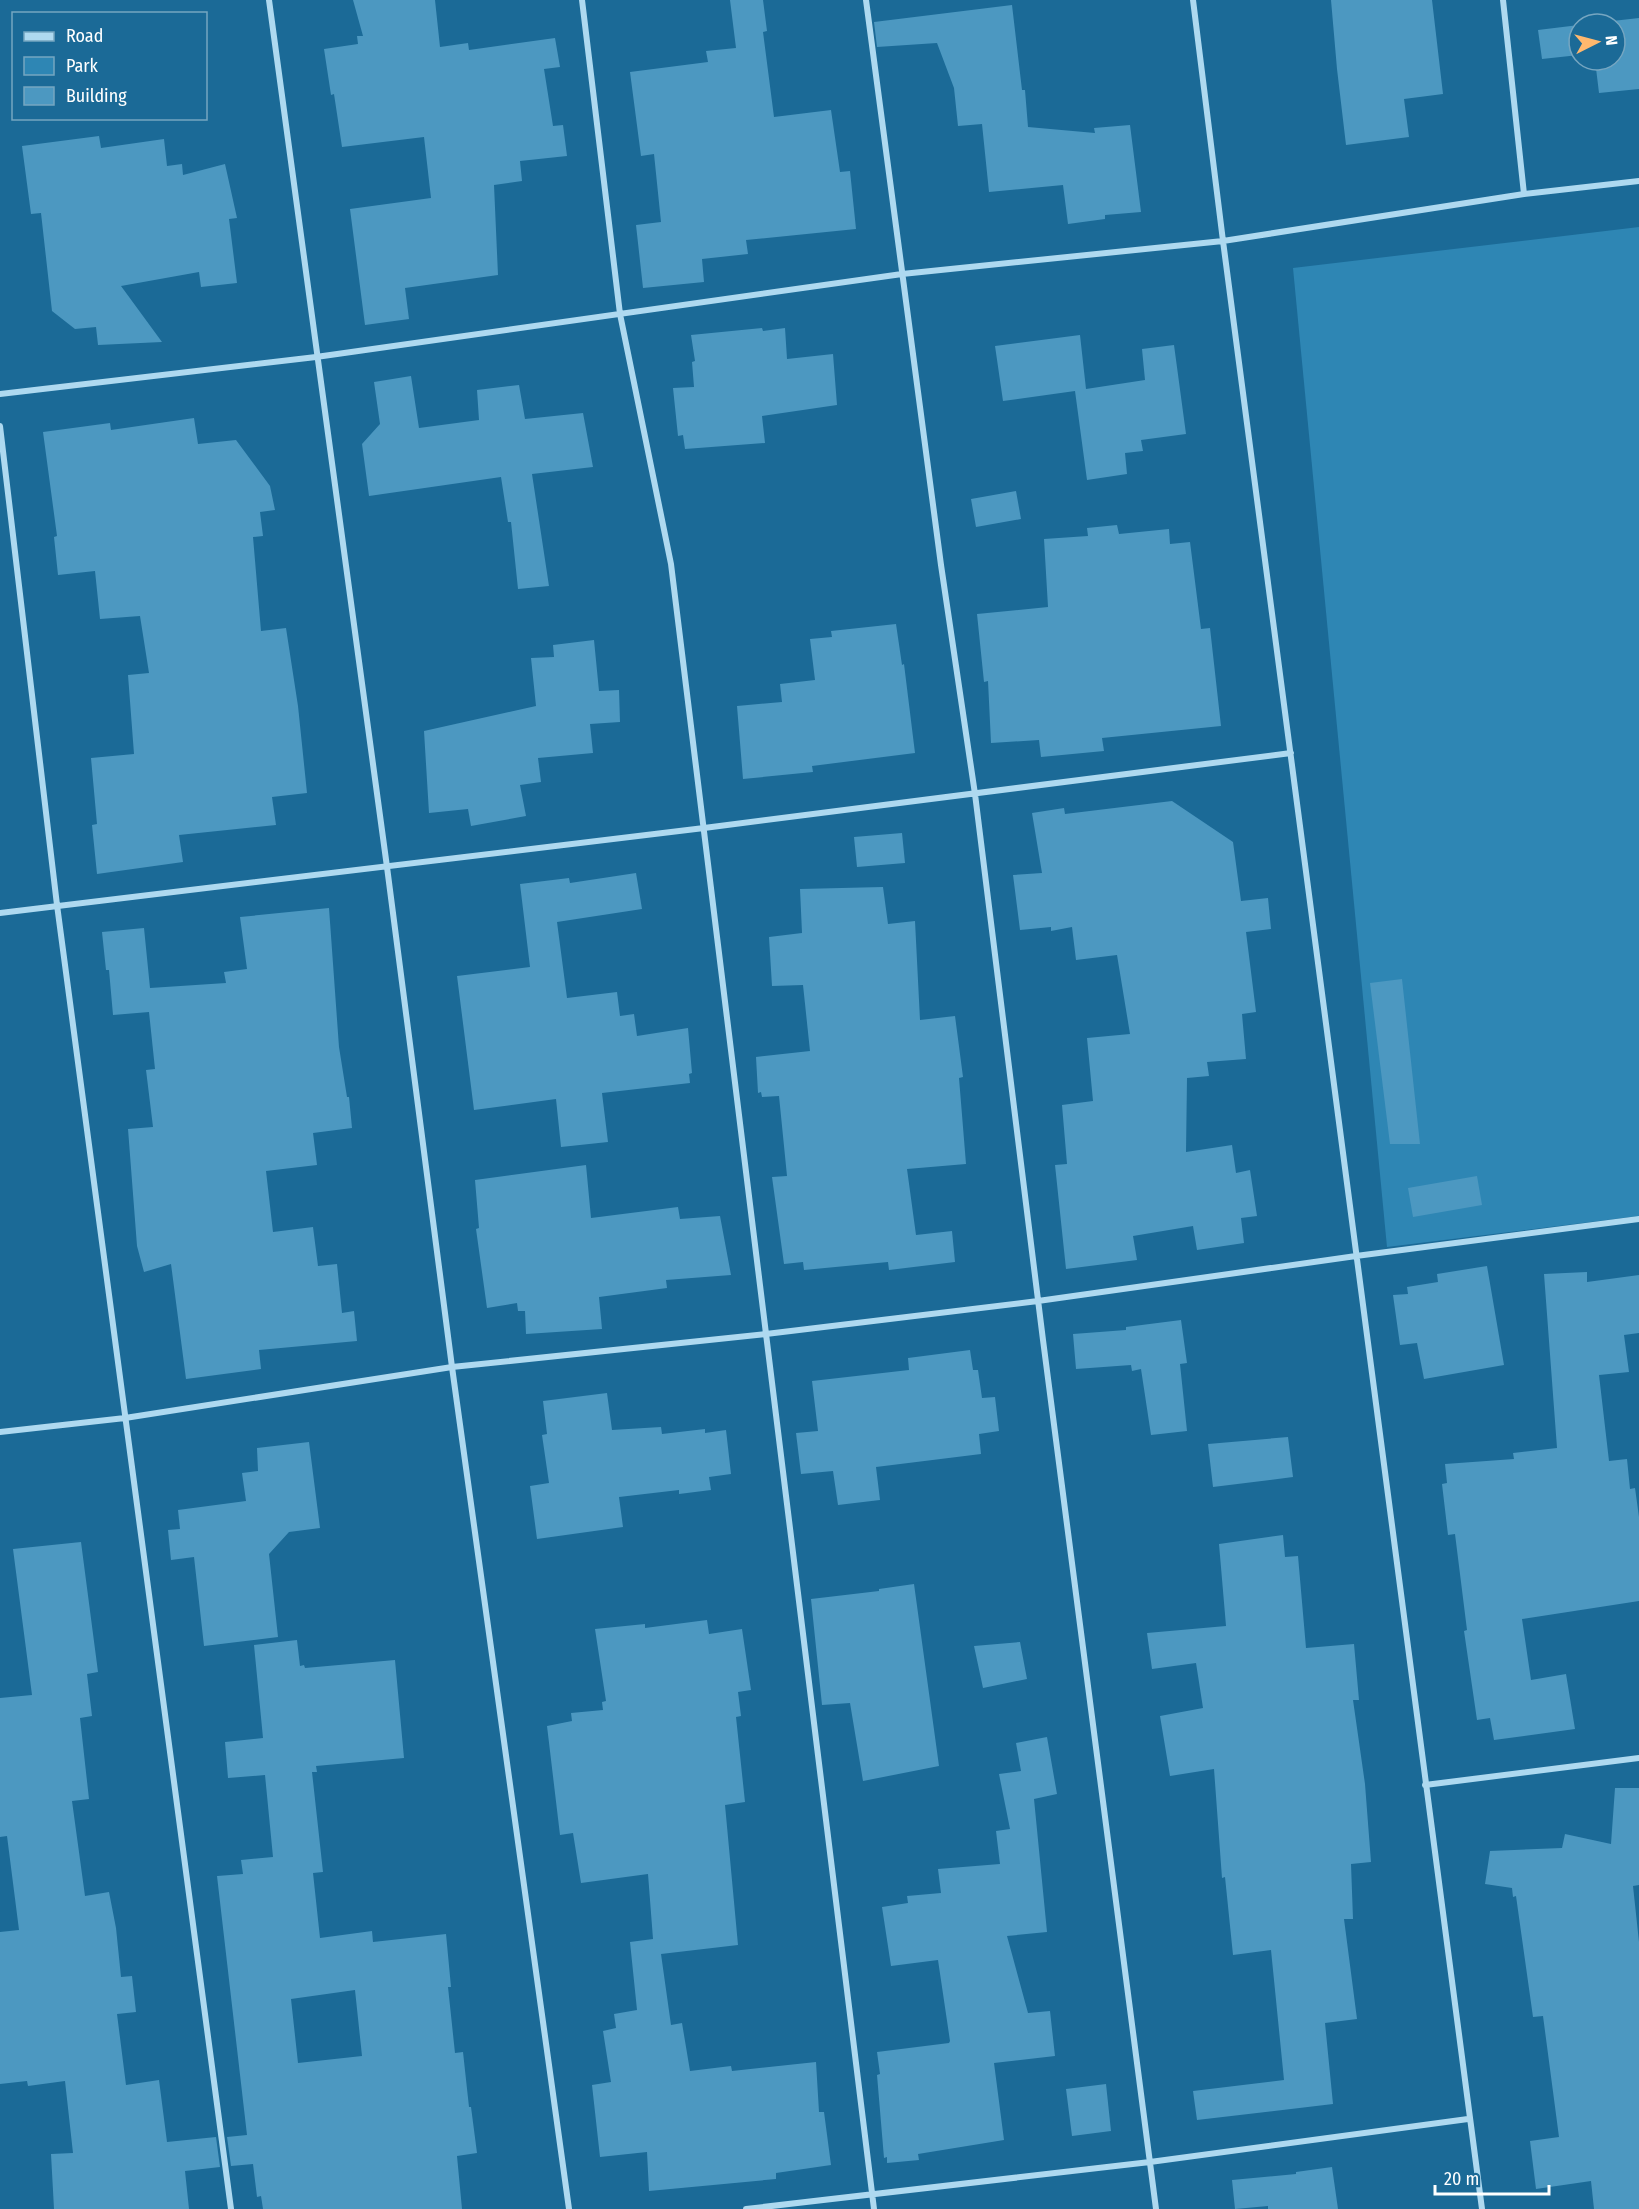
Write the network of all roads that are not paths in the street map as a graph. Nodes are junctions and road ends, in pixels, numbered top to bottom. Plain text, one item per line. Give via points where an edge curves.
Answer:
1 (269, 0) edge
2 (582, 0) edge
3 (866, 0) edge
4 (1193, 0) edge
5 (1503, 0) edge
6 (1639, 181) edge
7 (1524, 194) junction
8 (1223, 241) junction
9 (902, 274) junction
10 (620, 314) junction
11 (316, 357) junction
12 (0, 394) edge
13 (0, 426) edge
14 (1291, 753) junction
15 (975, 794) junction
16 (704, 828) junction
17 (387, 867) junction
18 (57, 905) junction
19 (0, 913) edge
20 (1639, 1219) edge
21 (1356, 1256) junction
22 (1038, 1301) junction
23 (766, 1334) junction
24 (452, 1367) junction
25 (125, 1418) junction
26 (0, 1432) edge
27 (1639, 1758) edge
28 (1425, 1785) junction
29 (1468, 2119) junction
30 (1150, 2162) junction
31 (872, 2193) junction
32 (231, 2209) edge
33 (569, 2209) edge
34 (746, 2209) edge
35 (874, 2209) edge
36 (1156, 2209) edge
37 (1482, 2209) edge

1 - 11 street
2 - 10 street
3 - 9 street
4 - 8 street
5 - 7 street
6 - 7 street
7 - 8 street
8 - 9 street
8 - 14 street
9 - 10 street
9 - 15 street
10 - 11 street
10 - 16 street via 671,564
11 - 12 street
11 - 17 street
13 - 18 street
14 - 15 street
14 - 21 street
15 - 16 street
15 - 22 street
16 - 17 street
16 - 23 street
17 - 18 street
17 - 24 street
18 - 19 street
18 - 25 street
20 - 21 street
21 - 22 street
21 - 28 street
22 - 23 street
22 - 30 street
23 - 24 street
23 - 31 street
24 - 25 street
24 - 33 street
25 - 26 street
25 - 32 street
27 - 28 street
28 - 29 street
29 - 30 street
29 - 37 street
30 - 31 street
30 - 36 street
31 - 34 street
31 - 35 street

